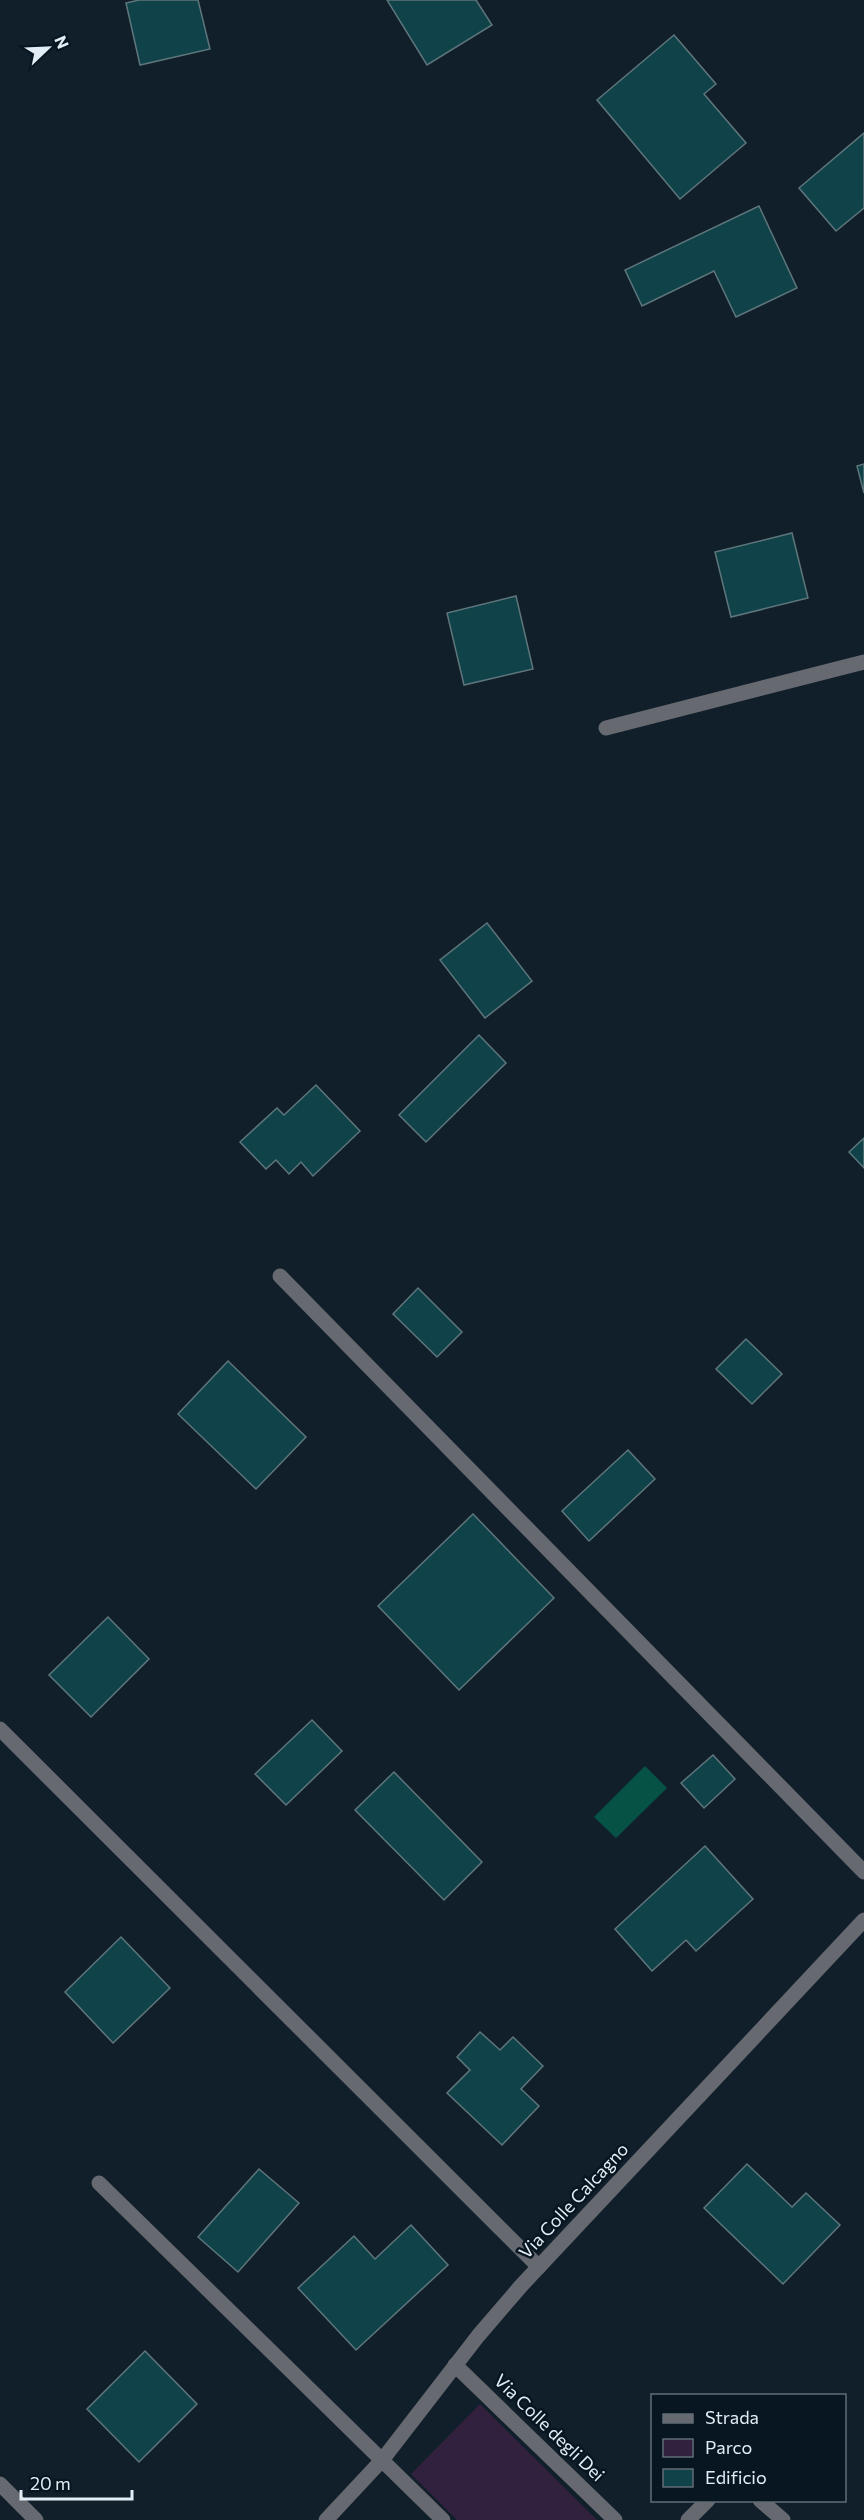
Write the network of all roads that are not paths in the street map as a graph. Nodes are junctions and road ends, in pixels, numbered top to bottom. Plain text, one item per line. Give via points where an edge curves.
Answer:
1 (864, 662) edge
2 (606, 728) dead end
3 (279, 1276) dead end
4 (0, 1729) edge
5 (864, 1872) edge
6 (864, 1920) edge
7 (99, 2183) dead end
8 (538, 2267) junction
9 (455, 2365) junction
10 (383, 2459) junction
11 (0, 2484) edge
12 (706, 2502) edge
13 (762, 2502) edge
14 (36, 2520) edge
15 (326, 2520) edge
16 (443, 2520) edge
17 (615, 2520) edge
18 (687, 2520) edge
19 (783, 2520) edge

1 - 2 street
3 - 5 street
4 - 8 street
6 - 8 street, Via Colle Calcagno
7 - 10 street
8 - 9 street, Via Colle Calcagno
9 - 10 street, Via Colle Calcagno
9 - 17 street, Via Colle degli Dei
10 - 15 street, Via Colle Calcagno
10 - 16 street
11 - 14 street
12 - 18 street
13 - 19 street

